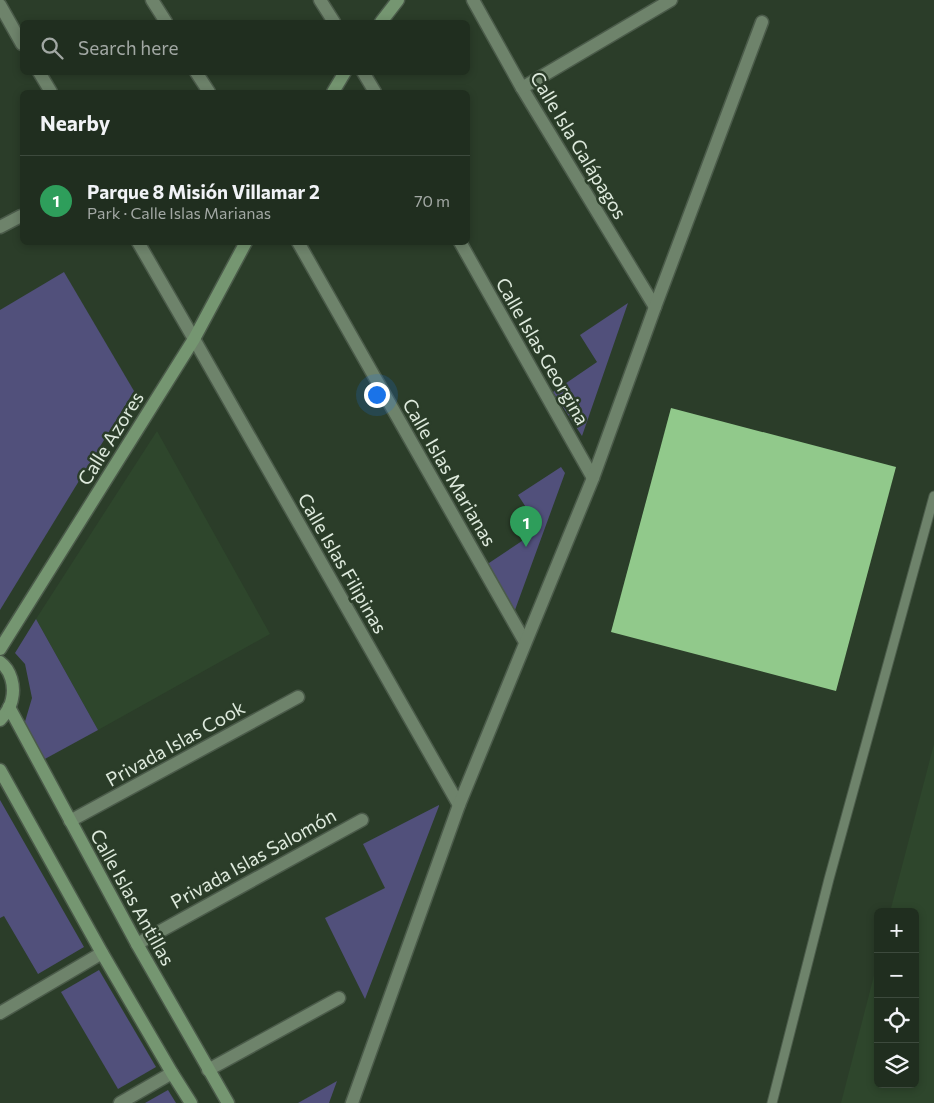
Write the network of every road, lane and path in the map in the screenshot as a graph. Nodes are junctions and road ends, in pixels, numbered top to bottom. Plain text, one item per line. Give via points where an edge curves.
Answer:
1 (152, 0) edge
2 (320, 0) edge
3 (398, 0) edge
4 (473, 0) edge
5 (671, 0) edge
6 (0, 5) edge
7 (165, 20) edge
8 (333, 20) edge
9 (383, 20) edge
10 (762, 22) dead end
11 (20, 40) edge
12 (41, 75) edge
13 (198, 75) edge
14 (343, 75) edge
15 (365, 75) edge
16 (522, 88) junction
17 (50, 90) edge
18 (208, 90) edge
19 (334, 90) edge
20 (374, 90) edge
21 (20, 216) dead end
22 (0, 227) edge
23 (140, 245) edge
24 (244, 245) edge
25 (300, 245) edge
26 (462, 245) edge
27 (655, 307) junction
28 (194, 339) junction
29 (593, 478) junction
30 (934, 496) edge
31 (525, 642) junction
32 (0, 649) edge
33 (0, 662) edge
34 (298, 697) dead end
35 (9, 707) junction
36 (0, 720) edge
37 (0, 770) edge
38 (459, 805) junction
39 (362, 820) dead end
40 (70, 821) junction
41 (136, 944) junction
42 (102, 953) junction
43 (339, 998) dead end
44 (0, 1013) edge
45 (208, 1070) junction
46 (172, 1074) junction
47 (120, 1103) edge
48 (191, 1103) edge
49 (228, 1103) edge
50 (352, 1103) edge
51 (772, 1103) edge

1 - 7 street
2 - 8 street
3 - 9 street
4 - 16 street, Calle Isla Galápagos
5 - 16 street
6 - 11 street
10 - 27 street
12 - 17 street
13 - 18 street
14 - 19 street
15 - 20 street
16 - 27 street, Calle Isla Galápagos
21 - 22 street
23 - 28 street, Calle Islas Filipinas
24 - 28 street, Calle Azores
25 - 31 street, Calle Islas Marianas
26 - 29 street, Calle Islas Georgina
27 - 29 street
28 - 32 street, Calle Azores
28 - 38 street, Calle Islas Filipinas
29 - 31 street
30 - 51 lane via 829,879
31 - 38 street
33 - 35 street via 12,682
34 - 40 street, Privada Islas Cook
35 - 36 street
35 - 40 street, Calle Islas Antillas
37 - 42 street
38 - 50 street
39 - 41 street, Privada Islas Salomón
40 - 41 street, Calle Islas Antillas
41 - 45 street, Calle Islas Antillas
42 - 44 street
42 - 46 street
43 - 45 street
45 - 49 street, Calle Islas Antillas
46 - 47 street
46 - 48 street

